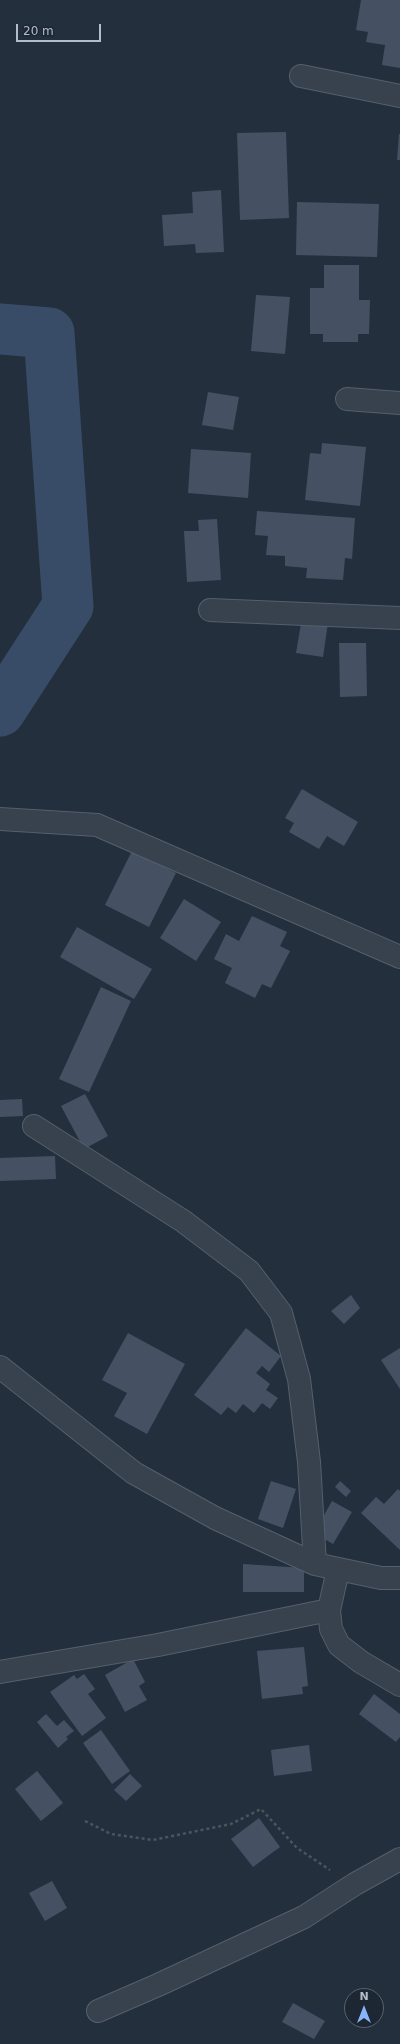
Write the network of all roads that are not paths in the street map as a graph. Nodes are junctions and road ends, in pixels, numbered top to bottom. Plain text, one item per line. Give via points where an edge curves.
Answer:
1 (301, 76) dead end
2 (400, 96) edge
3 (347, 399) dead end
4 (400, 403) edge
5 (210, 610) dead end
6 (400, 618) edge
7 (0, 819) edge
8 (400, 957) edge
9 (34, 1126) dead end
10 (0, 1367) edge
11 (315, 1564) junction
12 (338, 1570) junction
13 (400, 1578) edge
14 (329, 1610) junction
15 (0, 1672) edge
16 (400, 1685) edge
17 (400, 1859) edge
18 (98, 2011) dead end

1 - 2 street
3 - 4 street
5 - 6 street
7 - 8 street via 97,825
9 - 11 street via 183,1221 249,1271 281,1313 299,1379 310,1462
10 - 11 street via 134,1473 216,1518
11 - 12 street
12 - 13 street via 381,1578
12 - 14 street
14 - 15 street via 158,1645
14 - 16 street via 331,1629 339,1645 361,1662
17 - 18 street via 304,1917

